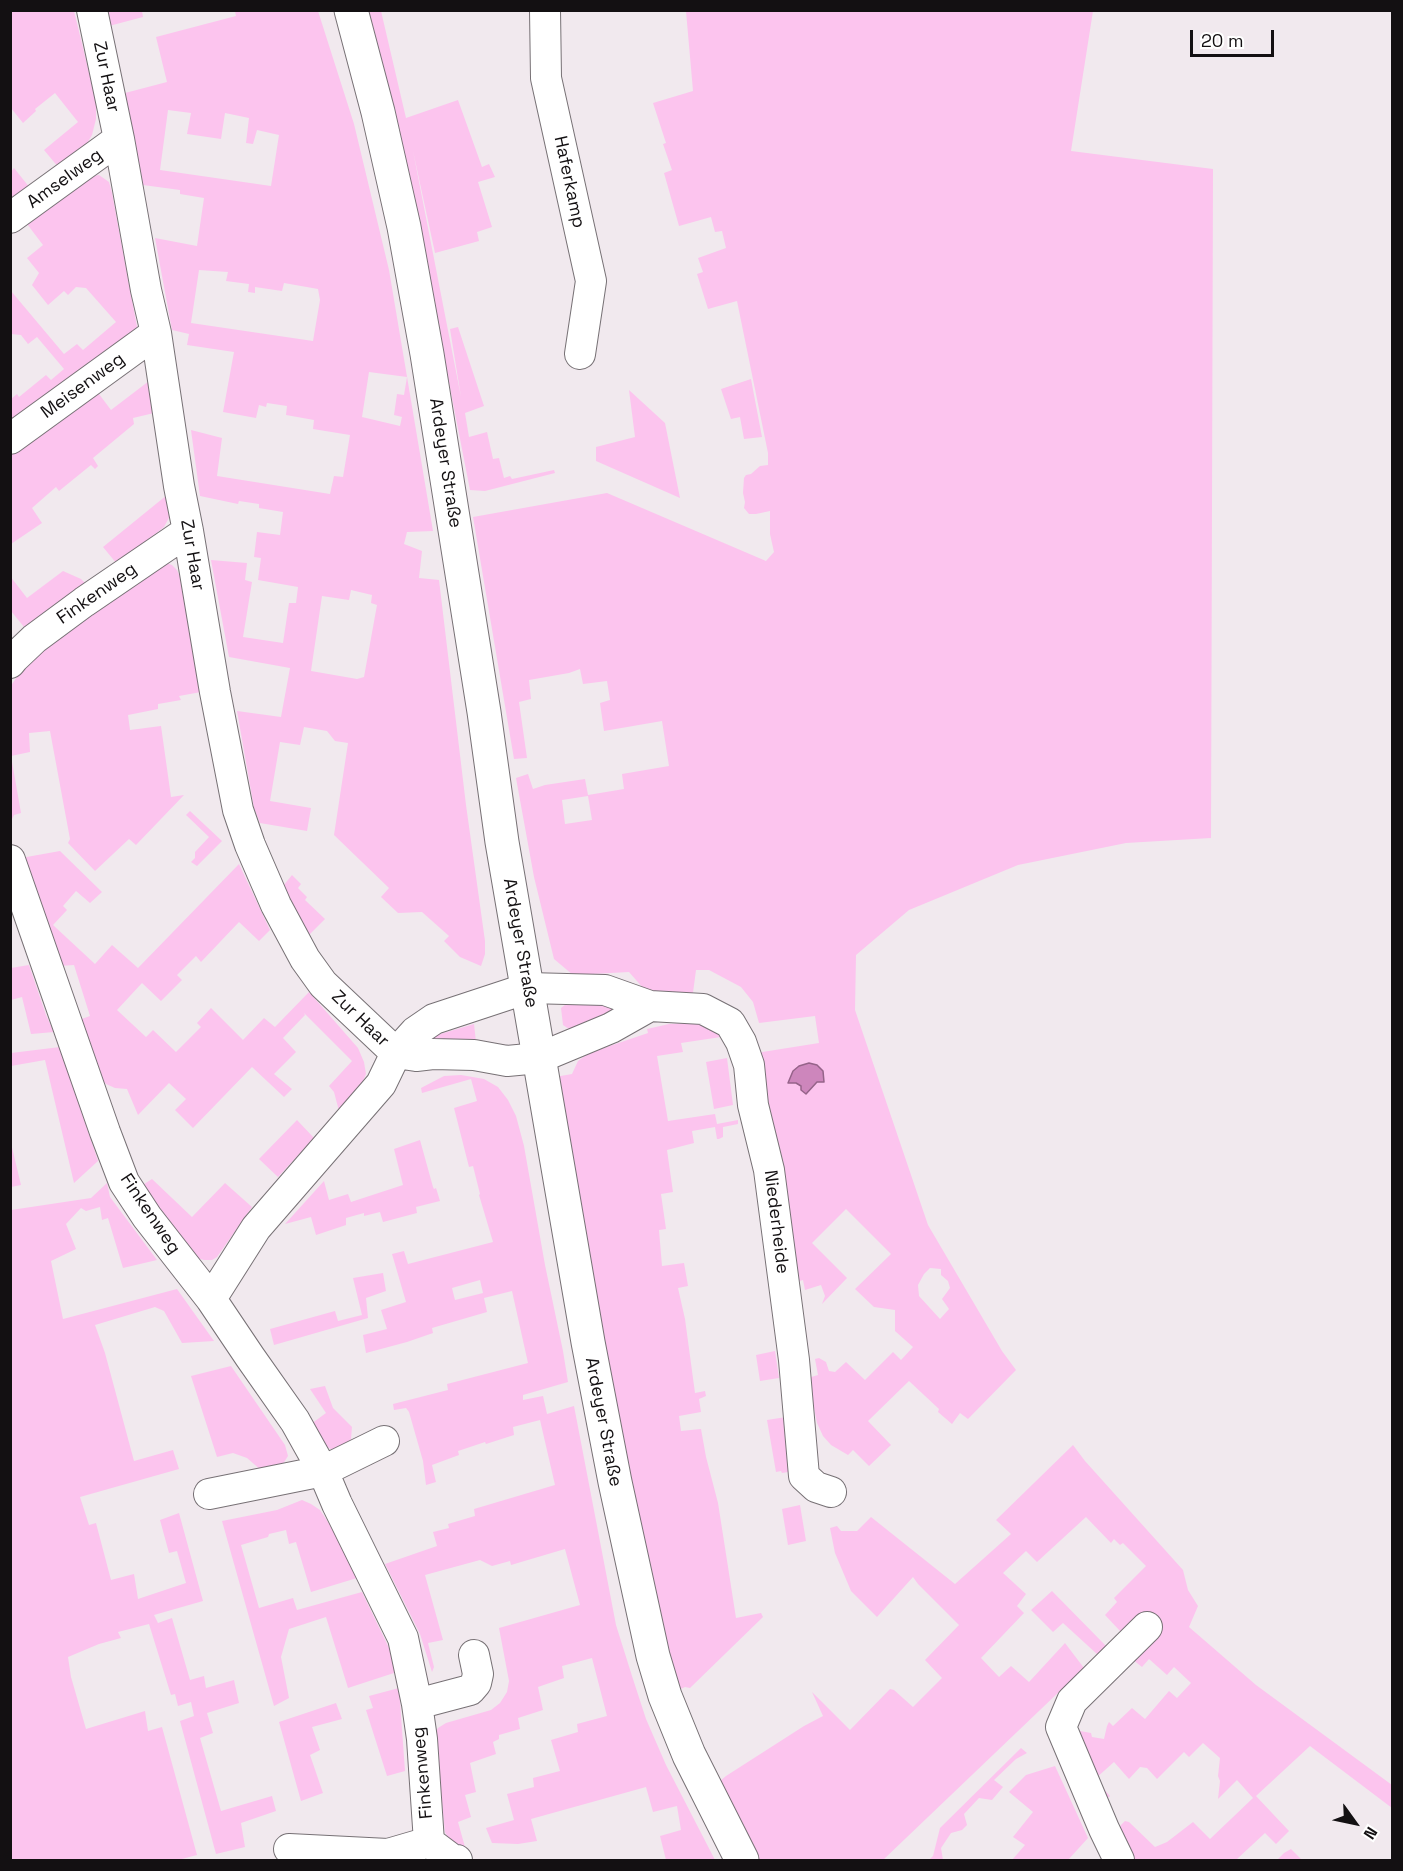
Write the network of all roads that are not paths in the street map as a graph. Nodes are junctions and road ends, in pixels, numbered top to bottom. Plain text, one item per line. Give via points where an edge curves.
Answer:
1 (92, 10) edge
2 (351, 10) edge
3 (545, 10) edge
4 (120, 139) junction
5 (10, 218) edge
6 (156, 333) junction
7 (580, 354) dead end
8 (10, 439) edge
9 (188, 531) junction
10 (10, 663) edge
11 (10, 860) edge
12 (528, 988) junction
13 (650, 1006) junction
14 (396, 1053) junction
15 (538, 1058) junction
16 (211, 1299) junction
17 (384, 1441) dead end
18 (323, 1471) junction
19 (831, 1492) dead end
20 (208, 1494) dead end
21 (1147, 1627) dead end
22 (474, 1655) dead end
23 (417, 1704) junction
24 (429, 1842) junction
25 (289, 1849) dead end
26 (457, 1860) edge
27 (742, 1860) edge
28 (1119, 1860) edge

1 - 4 street, Zur Haar
2 - 12 main road, Ardeyer Straße via 404,227 427,354
3 - 7 street, Haferkamp via 546,78 591,281
4 - 5 street, Amselweg
4 - 6 street, Zur Haar
6 - 8 street, Meisenweg
6 - 9 street, Zur Haar
9 - 10 street, Finkenweg via 34,639
9 - 14 street, Zur Haar via 238,810 250,845 276,905 312,969
11 - 16 street, Finkenweg via 124,1182
12 - 13 street, Niederheide via 606,990
12 - 14 street, Zur Haar via 434,1018
12 - 15 main road, Ardeyer Straße
13 - 15 street via 611,1028
13 - 19 street, Niederheide via 703,1009 730,1023 741,1042 769,1170 794,1360 804,1476 816,1487
14 - 15 street, Zur Haar via 507,1060
14 - 16 street, Zur Haar via 381,1084 256,1228
15 - 27 main road, Ardeyer Straße via 610,1459 653,1656 689,1755
16 - 18 street, Finkenweg via 295,1421
17 - 18 street
18 - 20 street
18 - 23 street, Finkenweg via 403,1638
21 - 28 street via 1072,1701 1062,1727
22 - 23 street, Finkenweg via 478,1674 470,1690
23 - 24 street, Finkenweg
24 - 25 street, Finkenweg via 388,1854
24 - 26 street, Finkenweg

